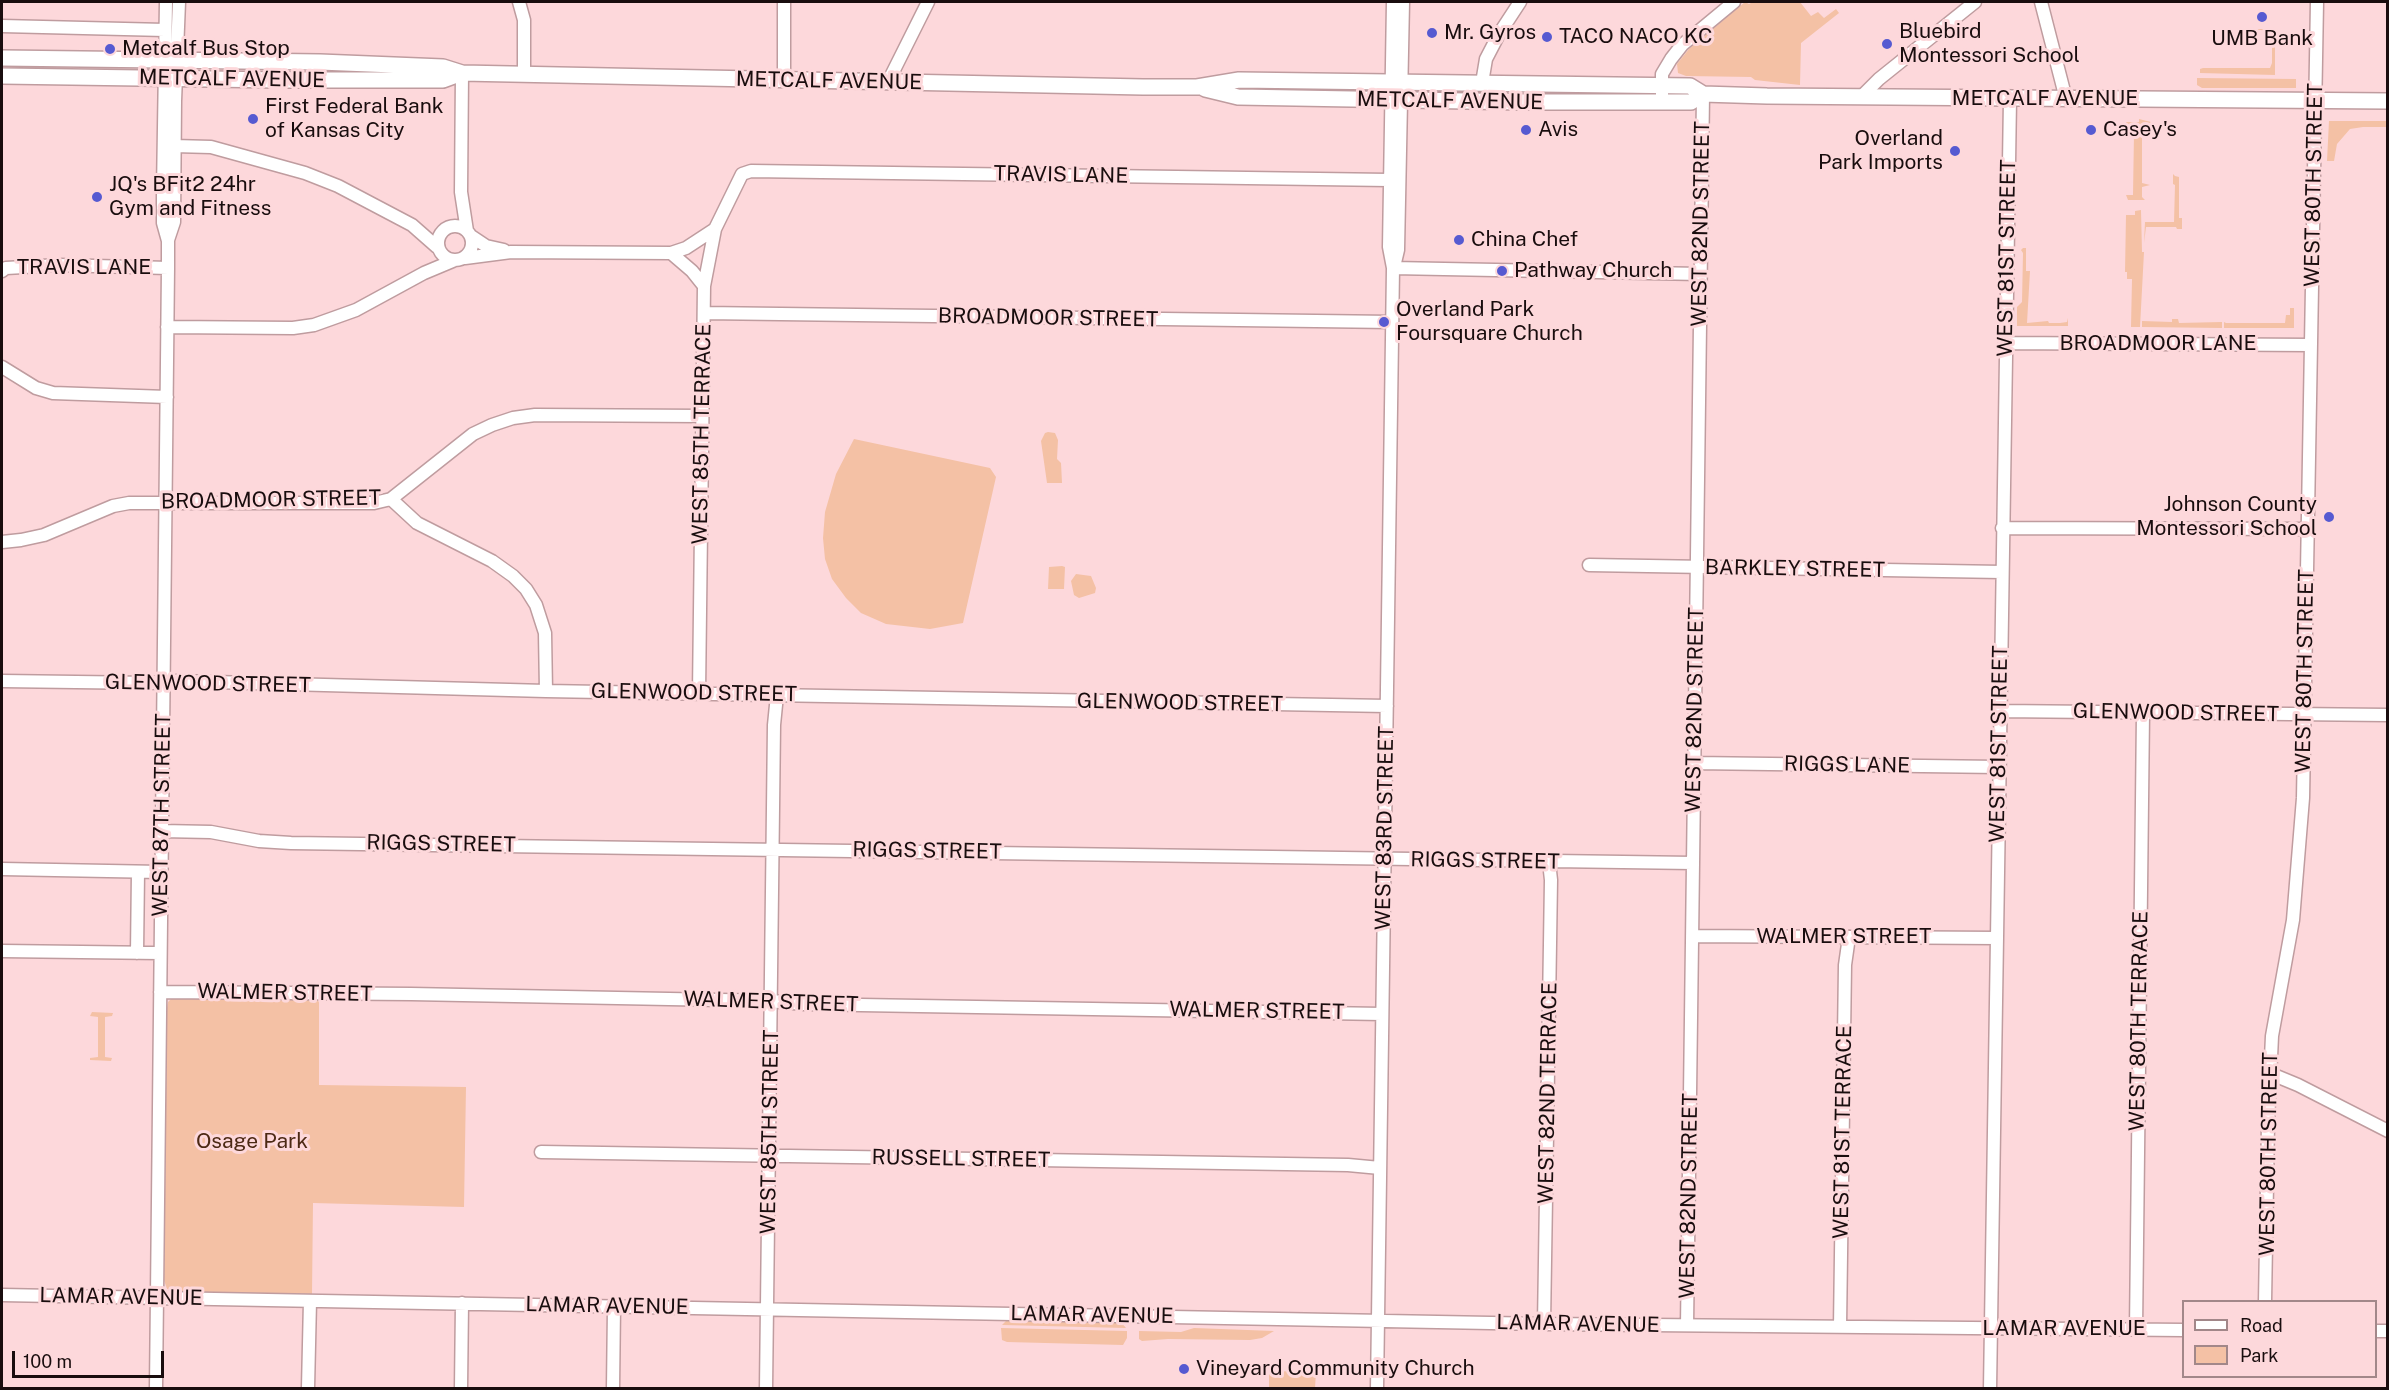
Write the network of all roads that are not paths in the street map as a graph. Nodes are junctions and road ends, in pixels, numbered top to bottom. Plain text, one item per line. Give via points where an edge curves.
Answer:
1 (166, 2) edge
2 (179, 2) edge
3 (519, 2) edge
4 (784, 2) edge
5 (928, 2) edge
6 (1393, 2) edge
7 (1404, 2) edge
8 (1520, 2) edge
9 (1734, 2) edge
10 (1973, 2) edge
11 (2041, 2) edge
12 (2317, 2) edge
13 (2, 26) edge
14 (165, 30) junction
15 (2, 58) edge
16 (171, 59) junction
17 (462, 74) junction
18 (524, 75) junction
19 (2, 76) edge
20 (170, 78) junction
21 (784, 80) junction
22 (888, 82) junction
23 (1397, 82) junction
24 (1482, 84) junction
25 (1662, 86) junction
26 (1197, 87) junction
27 (1703, 94) junction
28 (1861, 97) junction
29 (2010, 99) junction
30 (2066, 99) junction
31 (1397, 100) junction
32 (2316, 100) junction
33 (2388, 101) edge
34 (1662, 103) junction
35 (174, 146) junction
36 (1389, 180) junction
37 (736, 181) joint
38 (461, 192) junction
39 (412, 225) junction
40 (449, 228) junction
41 (714, 229) junction
42 (469, 233) junction
43 (168, 241) junction
44 (438, 249) junction
45 (511, 252) junction
46 (671, 253) junction
47 (460, 259) junction
48 (168, 268) junction
49 (1393, 268) junction
50 (2, 271) edge
51 (424, 273) junction
52 (1701, 274) junction
53 (704, 286) junction
54 (704, 313) junction
55 (1392, 322) junction
56 (167, 327) junction
57 (2005, 343) junction
58 (2311, 345) junction
59 (2, 367) edge
60 (167, 397) junction
61 (702, 416) junction
62 (391, 499) junction
63 (165, 502) junction
64 (2002, 528) junction
65 (2307, 529) junction
66 (2, 542) edge
67 (1589, 565) dead end
68 (1697, 567) junction
69 (2002, 572) junction
70 (2, 681) edge
71 (163, 682) junction
72 (546, 691) junction
73 (699, 693) junction
74 (777, 695) junction
75 (1387, 705) junction
76 (2000, 711) junction
77 (2143, 713) junction
78 (2304, 715) junction
79 (2388, 715) edge
80 (1694, 763) junction
81 (1999, 767) junction
82 (162, 831) junction
83 (773, 849) junction
84 (1384, 859) junction
85 (1549, 862) junction
86 (1693, 863) junction
87 (2, 869) edge
88 (138, 872) junction
89 (161, 872) junction
90 (1692, 936) junction
91 (1849, 937) junction
92 (1996, 938) junction
93 (2, 951) edge
94 (137, 953) junction
95 (160, 953) junction
96 (160, 992) junction
97 (772, 1001) junction
98 (1382, 1014) junction
99 (2269, 1073) junction
100 (2388, 1131) edge
101 (541, 1152) dead end
102 (770, 1156) junction
103 (1380, 1168) junction
104 (2, 1295) edge
105 (157, 1298) junction
106 (2265, 1300) edge
107 (310, 1301) junction
108 (462, 1303) junction
109 (614, 1307) junction
110 (767, 1309) junction
111 (1378, 1320) junction
112 (1544, 1324) junction
113 (1687, 1325) junction
114 (1840, 1327) junction
115 (1991, 1328) junction
116 (2136, 1329) junction
117 (2182, 1329) edge
118 (156, 1389) edge
119 (308, 1389) edge
120 (461, 1389) edge
121 (613, 1389) edge
122 (766, 1389) edge
123 (1377, 1389) edge
124 (1990, 1389) edge

1 - 14 street, WEST 87TH STREET
2 - 16 street, WEST 87TH STREET
3 - 18 street via 524,20
4 - 21 street
5 - 22 street
6 - 23 street, WEST 83RD STREET
7 - 23 street, WEST 83RD STREET
8 - 24 street via 1486,59
9 - 25 street via 1682,45 1662,74
10 - 28 street
11 - 30 street
12 - 32 street, WEST 80TH STREET
13 - 14 street
14 - 16 street, WEST 87TH STREET
15 - 16 main road, METCALF AVENUE
16 - 17 main road, METCALF AVENUE via 443,67
16 - 20 street, WEST 87TH STREET
17 - 18 main road, METCALF AVENUE
17 - 20 main road, METCALF AVENUE via 443,80
17 - 38 street
18 - 21 main road, METCALF AVENUE
19 - 20 main road, METCALF AVENUE
20 - 35 street, WEST 87TH STREET
20 - 43 street, WEST 87TH STREET via 163,223
21 - 22 main road, METCALF AVENUE
22 - 26 main road, METCALF AVENUE
23 - 24 main road, METCALF AVENUE
23 - 26 main road, METCALF AVENUE via 1239,80
23 - 31 street, WEST 83RD STREET
24 - 25 main road, METCALF AVENUE
25 - 27 main road, METCALF AVENUE via 1690,87
25 - 34 street
26 - 31 main road, METCALF AVENUE via 1238,97
27 - 28 main road, METCALF AVENUE
27 - 34 main road, METCALF AVENUE via 1691,102
27 - 52 street, WEST 82ND STREET
28 - 29 main road, METCALF AVENUE
29 - 30 main road, METCALF AVENUE
29 - 57 street, WEST 81ST STREET
30 - 32 main road, METCALF AVENUE
31 - 34 main road, METCALF AVENUE
31 - 36 street, WEST 83RD STREET
31 - 49 street, WEST 83RD STREET via 1398,250
32 - 33 main road, METCALF AVENUE
32 - 58 street, WEST 80TH STREET
35 - 39 street via 211,147 305,172
35 - 43 street, WEST 87TH STREET via 174,222
36 - 37 street, TRAVIS LANE via 751,171
36 - 49 street, WEST 83RD STREET via 1389,247
37 - 41 street, WEST 85TH TERRACE
38 - 40 street
38 - 42 street
39 - 40 street via 436,230
39 - 44 street
40 - 42 street via 458,226
40 - 44 street via 439,236
41 - 46 street
41 - 53 street, WEST 85TH TERRACE
42 - 45 street via 486,246
42 - 47 street via 471,249
43 - 48 street, WEST 87TH STREET
44 - 47 street via 445,257
44 - 51 street
45 - 46 street
45 - 47 street
46 - 53 street
47 - 51 street
48 - 50 street, TRAVIS LANE via 59,265
48 - 56 street, WEST 87TH STREET
49 - 52 street
49 - 55 street, WEST 83RD STREET
51 - 56 street via 356,310 314,325
52 - 68 street, WEST 82ND STREET
53 - 54 street, WEST 85TH TERRACE
54 - 55 street, BROADMOOR STREET
54 - 61 street, WEST 85TH TERRACE
55 - 75 street, WEST 83RD STREET
56 - 60 street, WEST 87TH STREET
57 - 58 street, BROADMOOR LANE
57 - 64 street, WEST 81ST STREET
58 - 65 street, WEST 80TH STREET
59 - 60 street via 36,388 53,393
60 - 63 street, WEST 87TH STREET
61 - 62 street, BROADMOOR STREET via 513,418 468,437
61 - 73 street, WEST 85TH TERRACE
62 - 63 street, BROADMOOR STREET via 374,503
62 - 72 street via 417,523 492,561 526,589 545,633
63 - 66 street, BROADMOOR STREET via 112,507 44,535
63 - 71 street, WEST 87TH STREET
64 - 65 street
64 - 69 street, WEST 81ST STREET
65 - 78 street, WEST 80TH STREET
67 - 68 street, BARKLEY STREET
68 - 69 street, BARKLEY STREET
68 - 80 street, WEST 82ND STREET
69 - 76 street, WEST 81ST STREET
70 - 71 street, GLENWOOD STREET
71 - 72 street, GLENWOOD STREET
71 - 82 street, WEST 87TH STREET
72 - 73 street, GLENWOOD STREET
73 - 74 street, GLENWOOD STREET
74 - 75 street, GLENWOOD STREET
74 - 83 street, WEST 85TH STREET
75 - 84 street, WEST 83RD STREET
76 - 77 street, GLENWOOD STREET
76 - 81 street, WEST 81ST STREET
77 - 78 street, GLENWOOD STREET
77 - 116 street, WEST 80TH TERRACE
78 - 79 street, GLENWOOD STREET
78 - 99 street, WEST 80TH STREET via 2299,870
80 - 81 street, RIGGS LANE
80 - 86 street, WEST 82ND STREET
81 - 92 street, WEST 81ST STREET
82 - 83 street, RIGGS STREET via 211,832 291,843
82 - 89 street, WEST 87TH STREET
83 - 84 street, RIGGS STREET
83 - 97 street, WEST 85TH STREET
84 - 85 street, RIGGS STREET
84 - 98 street, WEST 83RD STREET
85 - 86 street, RIGGS STREET
85 - 112 street, WEST 82ND TERRACE
86 - 90 street, WEST 82ND STREET
87 - 88 street
88 - 89 street
88 - 94 street
89 - 95 street, WEST 87TH STREET
90 - 91 street, WALMER STREET
90 - 113 street, WEST 82ND STREET
91 - 92 street, WALMER STREET
91 - 114 street, WEST 81ST TERRACE via 1845,965
92 - 115 street, WEST 81ST STREET
93 - 94 street
94 - 95 street
95 - 96 street, WEST 87TH STREET
96 - 97 street, WALMER STREET
96 - 105 street, WEST 87TH STREET
97 - 98 street, WALMER STREET
97 - 102 street, WEST 85TH STREET
98 - 103 street, WEST 83RD STREET
99 - 100 street
99 - 106 street, WEST 80TH STREET
101 - 102 street, RUSSELL STREET
102 - 103 street, RUSSELL STREET
102 - 110 street, WEST 85TH STREET
103 - 111 street, WEST 83RD STREET
104 - 105 street, LAMAR AVENUE
105 - 107 street, LAMAR AVENUE
105 - 118 street, WEST 87TH STREET
107 - 108 street, LAMAR AVENUE
107 - 119 street
108 - 109 street, LAMAR AVENUE
108 - 120 street
109 - 110 street, LAMAR AVENUE
109 - 121 street
110 - 111 street, LAMAR AVENUE
110 - 122 street, WEST 85TH STREET
111 - 112 street, LAMAR AVENUE
111 - 123 street, WEST 83RD STREET
112 - 113 street, LAMAR AVENUE
113 - 114 street, LAMAR AVENUE
114 - 115 street, LAMAR AVENUE
115 - 116 street, LAMAR AVENUE
115 - 124 street, WEST 81ST STREET
116 - 117 street, LAMAR AVENUE

